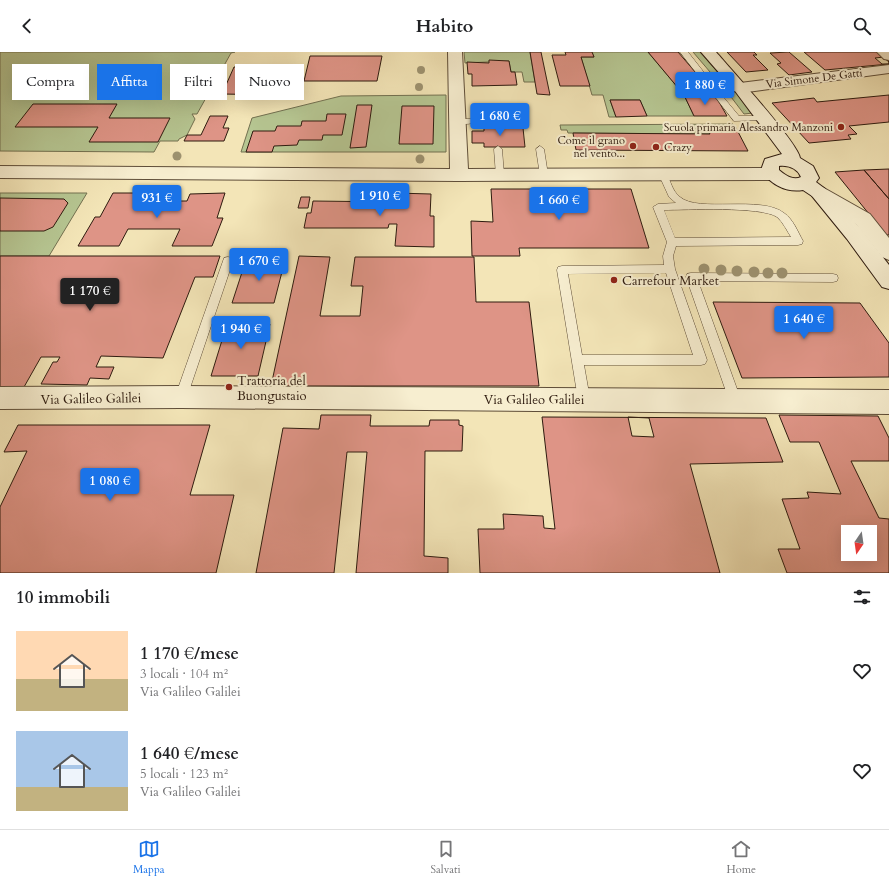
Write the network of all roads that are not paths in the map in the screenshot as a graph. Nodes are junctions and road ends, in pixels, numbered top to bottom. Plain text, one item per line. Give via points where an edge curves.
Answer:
1 (455, 52) edge
2 (684, 52) edge
3 (708, 52) edge
4 (884, 52) edge
5 (889, 56) edge
6 (889, 69) edge
7 (740, 88) junction
8 (716, 91) junction
9 (764, 118) junction
10 (498, 148) dead end
11 (540, 149) dead end
12 (791, 161) junction
13 (0, 172) edge
14 (772, 174) junction
15 (459, 175) junction
16 (500, 175) junction
17 (544, 175) junction
18 (663, 176) junction
19 (811, 188) junction
20 (671, 194) junction
21 (670, 207) junction
22 (715, 207) junction
23 (672, 242) junction
24 (889, 252) edge
25 (228, 261) dead end
26 (670, 269) junction
27 (833, 278) dead end
28 (889, 281) edge
29 (578, 360) junction
30 (181, 397) junction
31 (0, 398) edge
32 (584, 399) junction
33 (735, 400) junction
34 (888, 401) edge

1 - 15 street via 465,121
2 - 8 lane
3 - 7 street
4 - 5 street
6 - 7 street, Via Simone De Gatti
7 - 8 lane
7 - 9 street
8 - 9 lane via 737,119
9 - 12 street via 791,154
10 - 16 lane
11 - 17 lane
12 - 14 street via 779,160 771,164
12 - 19 street via 806,170
13 - 15 street
14 - 18 street
14 - 19 street via 788,183
15 - 16 street
16 - 17 street
17 - 18 street
18 - 20 lane
19 - 24 street via 863,219
19 - 28 street via 854,234
20 - 21 lane via 667,198
20 - 22 lane via 683,204 706,204
21 - 22 lane
21 - 23 lane via 658,207
22 - 23 lane via 753,208 781,214 798,241
23 - 26 lane via 668,256
25 - 30 lane
26 - 29 lane via 562,270
26 - 29 lane via 701,360
27 - 33 lane via 691,277
29 - 32 lane
30 - 31 street, Via Galileo Galilei
30 - 32 street, Via Galileo Galilei
32 - 33 street, Via Galileo Galilei
33 - 34 street, Via Galileo Galilei

